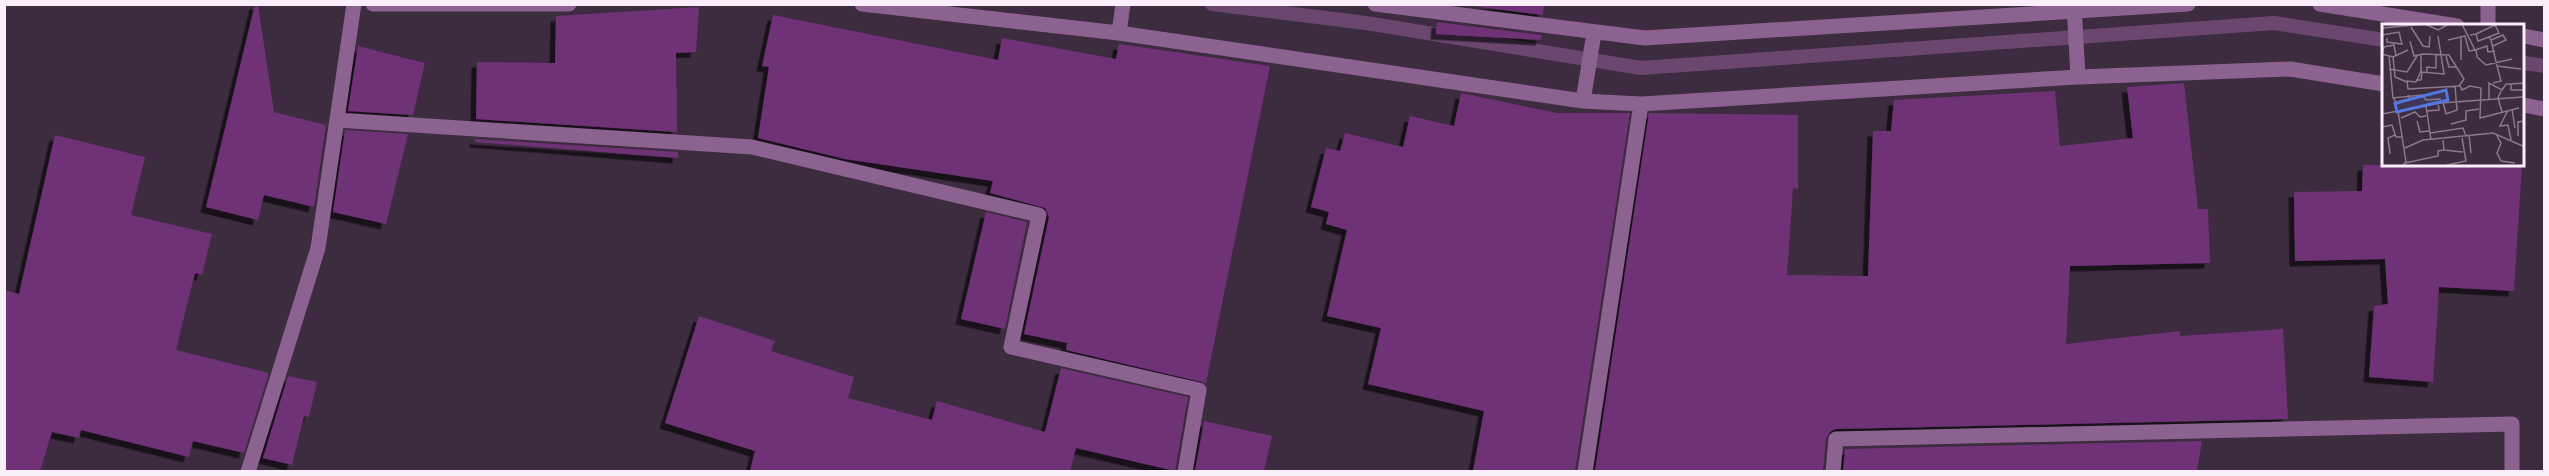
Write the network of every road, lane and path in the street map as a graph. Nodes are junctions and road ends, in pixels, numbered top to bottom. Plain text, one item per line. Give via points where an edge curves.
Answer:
1 (354, 4) edge
2 (373, 4) edge
3 (569, 4) edge
4 (862, 4) edge
5 (1124, 4) edge
6 (1375, 4) edge
7 (2188, 4) edge
8 (2320, 4) edge
9 (2488, 4) edge
10 (527, 5) edge
11 (2074, 8) edge
12 (2445, 24) edge
13 (2488, 24) edge
14 (1119, 33) junction
15 (1594, 33) junction
16 (2525, 36) edge
17 (2544, 40) edge
18 (2078, 77) junction
19 (2382, 84) edge
20 (1583, 101) junction
21 (1641, 104) junction
22 (2525, 105) edge
23 (2544, 109) edge
24 (337, 120) junction
25 (248, 471) edge
26 (1185, 471) edge
27 (1585, 471) edge
28 (1833, 471) edge
29 (2512, 471) edge

1 - 24 street
2 - 10 street
3 - 10 street
4 - 14 street
5 - 14 street
6 - 15 street
7 - 11 street
8 - 12 street
9 - 13 street
11 - 15 street via 1645,38
11 - 18 street
14 - 20 street
15 - 20 street
16 - 17 street
18 - 19 street via 2290,69
18 - 21 street
20 - 21 street
21 - 27 street
22 - 23 street
24 - 25 street via 318,248
24 - 26 street via 752,147 1039,215 1011,347 1199,390
28 - 29 street via 1836,439 2512,424

